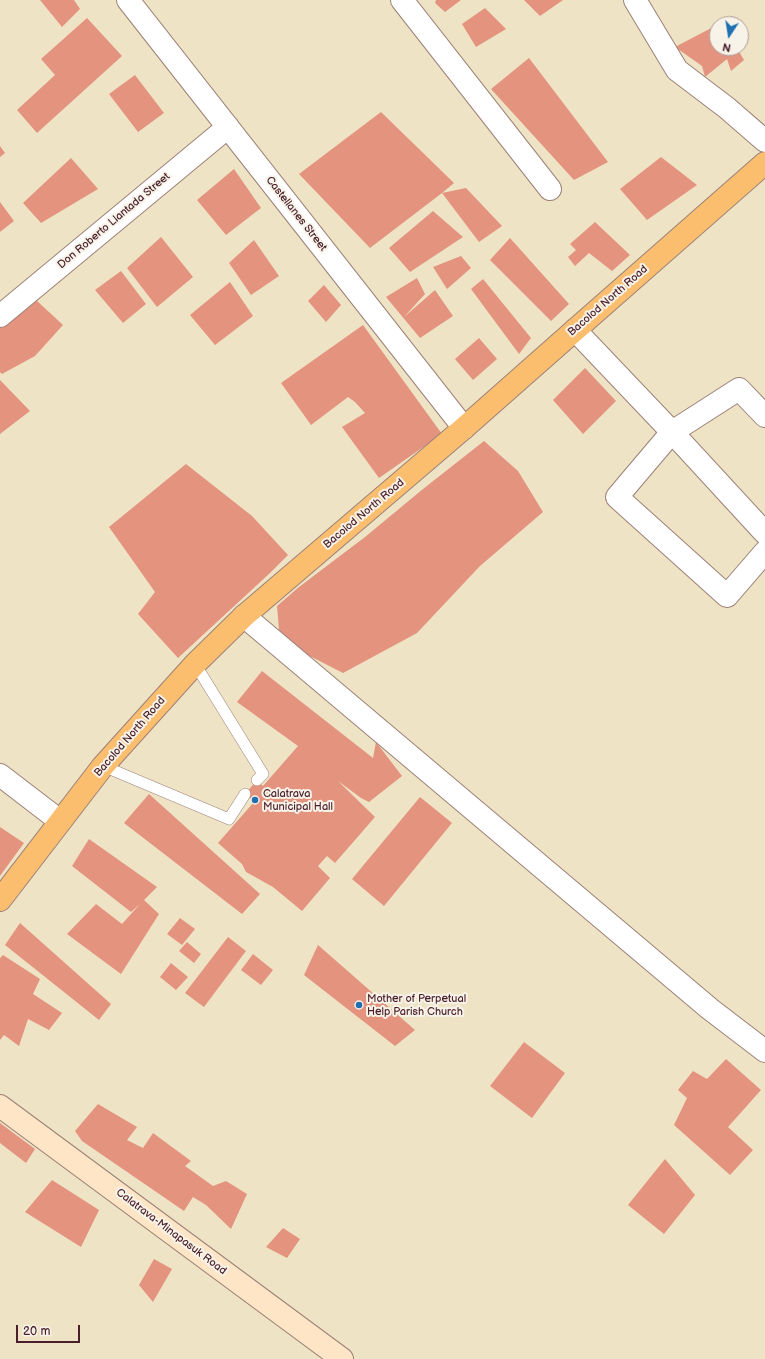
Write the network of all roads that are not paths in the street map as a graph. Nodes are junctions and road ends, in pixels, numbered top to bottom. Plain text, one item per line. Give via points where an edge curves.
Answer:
1 (128, 0) edge
2 (402, 0) edge
3 (635, 0) edge
4 (228, 127) junction
5 (765, 141) edge
6 (765, 163) edge
7 (550, 189) dead end
8 (0, 316) edge
9 (574, 330) junction
10 (765, 416) edge
11 (464, 428) junction
12 (672, 432) junction
13 (765, 533) edge
14 (765, 552) edge
15 (244, 616) junction
16 (195, 664) junction
17 (103, 766) junction
18 (0, 774) edge
19 (257, 780) dead end
20 (245, 794) dead end
21 (60, 821) junction
22 (0, 900) edge
23 (765, 1051) edge
24 (0, 1106) edge
25 (342, 1359) edge

1 - 4 street, Castellanes Street
2 - 7 street
3 - 5 street via 677,70
4 - 8 street, Don Roberto Llantada Street
4 - 11 street, Castellanes Street
6 - 9 highway, Bacolod North Road
9 - 11 highway, Bacolod North Road
9 - 12 street
10 - 12 street via 739,389
11 - 15 highway, Bacolod North Road
12 - 13 street
12 - 14 street via 617,497 727,596
15 - 16 highway, Bacolod North Road
15 - 23 street via 710,1010
16 - 17 highway, Bacolod North Road
16 - 19 lane via 263,774
17 - 20 lane via 229,819
17 - 21 highway, Bacolod North Road
18 - 21 street
21 - 22 highway, Bacolod North Road
24 - 25 main road, Calatrava-Minapasuk Road

